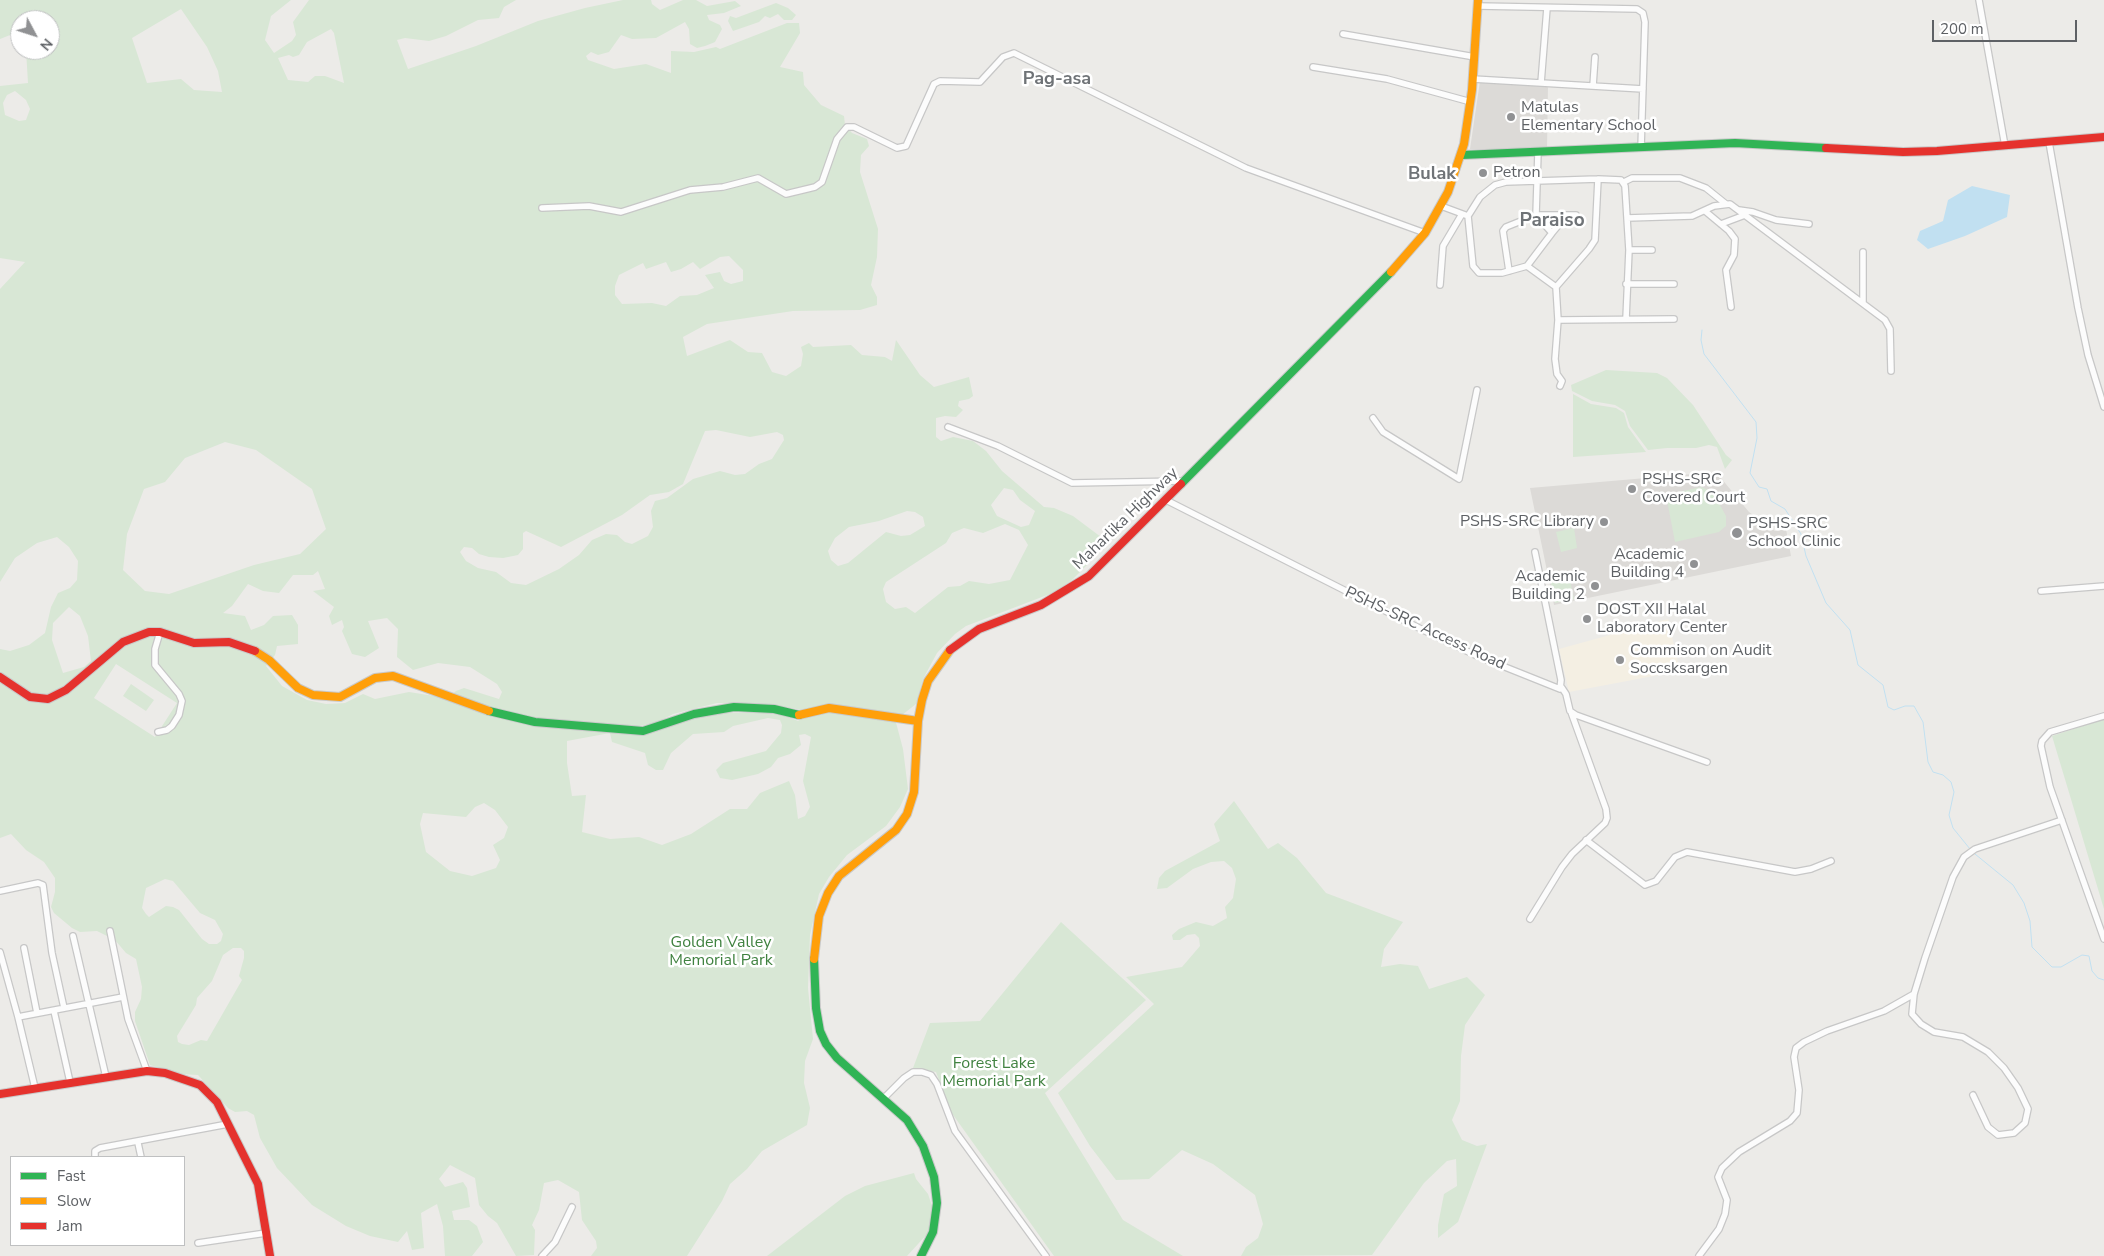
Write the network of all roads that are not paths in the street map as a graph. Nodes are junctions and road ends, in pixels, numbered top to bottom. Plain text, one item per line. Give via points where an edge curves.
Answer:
1 (1979, 0) edge
2 (1478, 3) edge
3 (1547, 8) junction
4 (1343, 34) dead end
5 (1475, 57) junction
6 (1594, 57) dead end
7 (1313, 67) dead end
8 (1473, 79) junction
9 (1541, 83) junction
10 (1593, 86) junction
11 (1643, 89) junction
12 (1471, 102) junction
13 (2104, 137) edge
14 (2049, 142) junction
15 (2005, 146) junction
16 (1641, 148) junction
17 (1538, 152) junction
18 (1462, 155) junction
19 (1598, 179) junction
20 (1537, 180) junction
21 (1624, 182) junction
22 (1726, 204) junction
23 (1441, 206) junction
24 (542, 208) dead end
25 (1705, 210) junction
26 (1739, 210) junction
27 (1465, 215) junction
28 (1536, 215) junction
29 (1567, 215) junction
30 (1576, 215) dead end
31 (1745, 215) junction
32 (1627, 218) junction
33 (1721, 224) junction
34 (1809, 224) dead end
35 (1425, 233) junction
36 (1552, 233) junction
37 (1628, 250) junction
38 (1652, 250) dead end
39 (1863, 252) dead end
40 (1527, 266) junction
41 (1509, 272) junction
42 (1626, 284) junction
43 (1674, 284) dead end
44 (1440, 285) dead end
45 (1556, 286) junction
46 (1863, 302) junction
47 (1731, 307) dead end
48 (1626, 319) junction
49 (1674, 319) dead end
50 (1558, 320) junction
51 (1891, 371) dead end
52 (1560, 386) dead end
53 (1477, 390) dead end
54 (2104, 407) edge
55 (1372, 418) dead end
56 (948, 427) dead end
57 (1184, 481) junction
58 (1166, 500) junction
59 (1535, 552) dead end
60 (2104, 586) edge
61 (2041, 591) dead end
62 (160, 632) junction
63 (0, 677) edge
64 (1562, 688) junction
65 (1571, 712) junction
66 (2104, 716) edge
67 (918, 721) junction
68 (158, 732) dead end
69 (1707, 762) dead end
70 (2062, 820) junction
71 (1586, 840) junction
72 (1831, 861) dead end
73 (0, 890) edge
74 (1530, 919) dead end
75 (110, 931) dead end
76 (73, 936) dead end
77 (2104, 939) edge
78 (24, 948) dead end
79 (0, 952) edge
80 (1914, 994) junction
81 (123, 997) junction
82 (89, 1004) junction
83 (64, 1008) junction
84 (54, 1011) junction
85 (37, 1013) junction
86 (18, 1017) junction
87 (147, 1072) junction
88 (106, 1077) junction
89 (70, 1082) junction
90 (35, 1088) junction
91 (0, 1093) edge
92 (1973, 1095) dead end
93 (884, 1098) junction
94 (228, 1124) junction
95 (138, 1143) junction
96 (95, 1156) edge
97 (141, 1156) edge
98 (572, 1208) dead end
99 (266, 1233) junction
100 (198, 1243) dead end
101 (270, 1256) edge
102 (542, 1256) edge
103 (921, 1256) edge
104 (1046, 1256) edge
105 (1699, 1256) edge

1 - 15 street
2 - 3 street
2 - 5 main road, Maharlika Highway
3 - 9 street
3 - 11 street via 1637,9 1643,12 1646,22
4 - 5 street
5 - 8 main road, Maharlika Highway
6 - 10 street
7 - 12 street via 1386,79
8 - 9 street
8 - 12 main road, Maharlika Highway
9 - 10 street
10 - 11 street
11 - 16 street
12 - 18 main road, Maharlika Highway
13 - 14 main road
14 - 15 main road
14 - 54 street via 2078,308
15 - 16 main road via 1903,152 1744,143
16 - 17 main road
17 - 18 main road
17 - 20 street
18 - 23 main road, Maharlika Highway
19 - 20 street
19 - 21 street
19 - 45 street via 1595,240
20 - 27 street via 1514,180 1495,185 1480,196
20 - 28 street
21 - 22 street via 1632,178 1680,178 1706,188
21 - 32 street
22 - 25 street
22 - 26 street
23 - 27 street
23 - 35 main road, Maharlika Highway
24 - 35 street via 589,206 621,212 690,190 724,187 758,178 786,194 814,187 824,177 836,140 847,127 854,127 897,148 906,146 934,84 940,81 980,82 1003,57 1014,53 1246,168
25 - 32 street via 1684,216
25 - 33 street
26 - 31 street
26 - 34 street via 1776,220
27 - 41 street via 1474,268 1483,274
27 - 44 street via 1443,246
28 - 29 street
28 - 36 street
28 - 41 street via 1504,230
29 - 30 street
29 - 36 street
31 - 33 street
31 - 46 street
32 - 37 street
33 - 47 street via 1735,239 1734,255 1726,270
35 - 57 main road, Maharlika Highway via 1396,268
36 - 40 street
37 - 38 street
37 - 42 street
39 - 46 street
40 - 41 street
40 - 45 street
42 - 43 street
42 - 48 street
45 - 50 street
46 - 51 street via 1888,324
48 - 49 street
48 - 50 street
50 - 52 street via 1555,359 1557,374 1562,381
53 - 55 street via 1459,479 1383,432
56 - 57 street via 998,446 1072,483
57 - 58 main road, Maharlika Highway
58 - 64 street, PSHS-SRC Access Road via 1440,639 1556,689
58 - 67 main road, Maharlika Highway via 1078,585 1041,605 979,629 954,646 928,681
59 - 64 street
60 - 61 street
62 - 63 main road via 149,632 123,642 66,690 48,699 30,697
62 - 67 main road via 194,643 229,642 250,648 269,660 298,688 313,695 340,697 375,678 393,676 501,714 535,722 643,731 694,714 734,708 774,709 798,715 829,708
62 - 68 street via 155,648 155,665 182,701 172,726
64 - 65 street
65 - 69 street
65 - 71 street via 1608,815 1605,823
66 - 70 street via 2050,732 2042,741 2047,776
67 - 93 main road, Maharlika Highway via 914,792 908,814 896,830 839,876 828,892 815,937 816,1008 823,1038 837,1058
70 - 77 street
70 - 80 street via 1974,849 1964,857 1952,877
71 - 72 street via 1645,885 1656,881 1678,854 1687,852 1795,872 1811,870
71 - 74 street via 1562,866
73 - 83 street via 38,883 43,885 52,953
75 - 81 street
76 - 82 street
78 - 85 street
79 - 86 street
80 - 92 street via 1912,1014 1921,1024 1934,1032 1963,1037 1976,1043 2004,1068 2026,1104 2028,1116 2025,1123 2014,1133 1998,1135 1988,1127
80 - 105 street via 1884,1011 1827,1031 1796,1048 1797,1113 1790,1121 1739,1152 1722,1168 1718,1177 1727,1200 1725,1214 1719,1229
81 - 82 street
81 - 87 street via 133,1038
82 - 83 street
82 - 88 street
83 - 84 street
84 - 85 street
84 - 89 street
85 - 86 street
86 - 90 street
87 - 88 main road
87 - 94 main road via 165,1074 204,1088 217,1102
88 - 89 main road
89 - 90 main road
90 - 91 main road
93 - 103 main road, Maharlika Highway via 912,1126 934,1177 936,1221 930,1242
93 - 104 street via 913,1072 931,1075 955,1131
94 - 95 street via 148,1138
94 - 99 main road via 258,1184
95 - 96 street via 100,1148
95 - 97 street
98 - 102 street via 552,1246
99 - 100 street
99 - 101 main road

